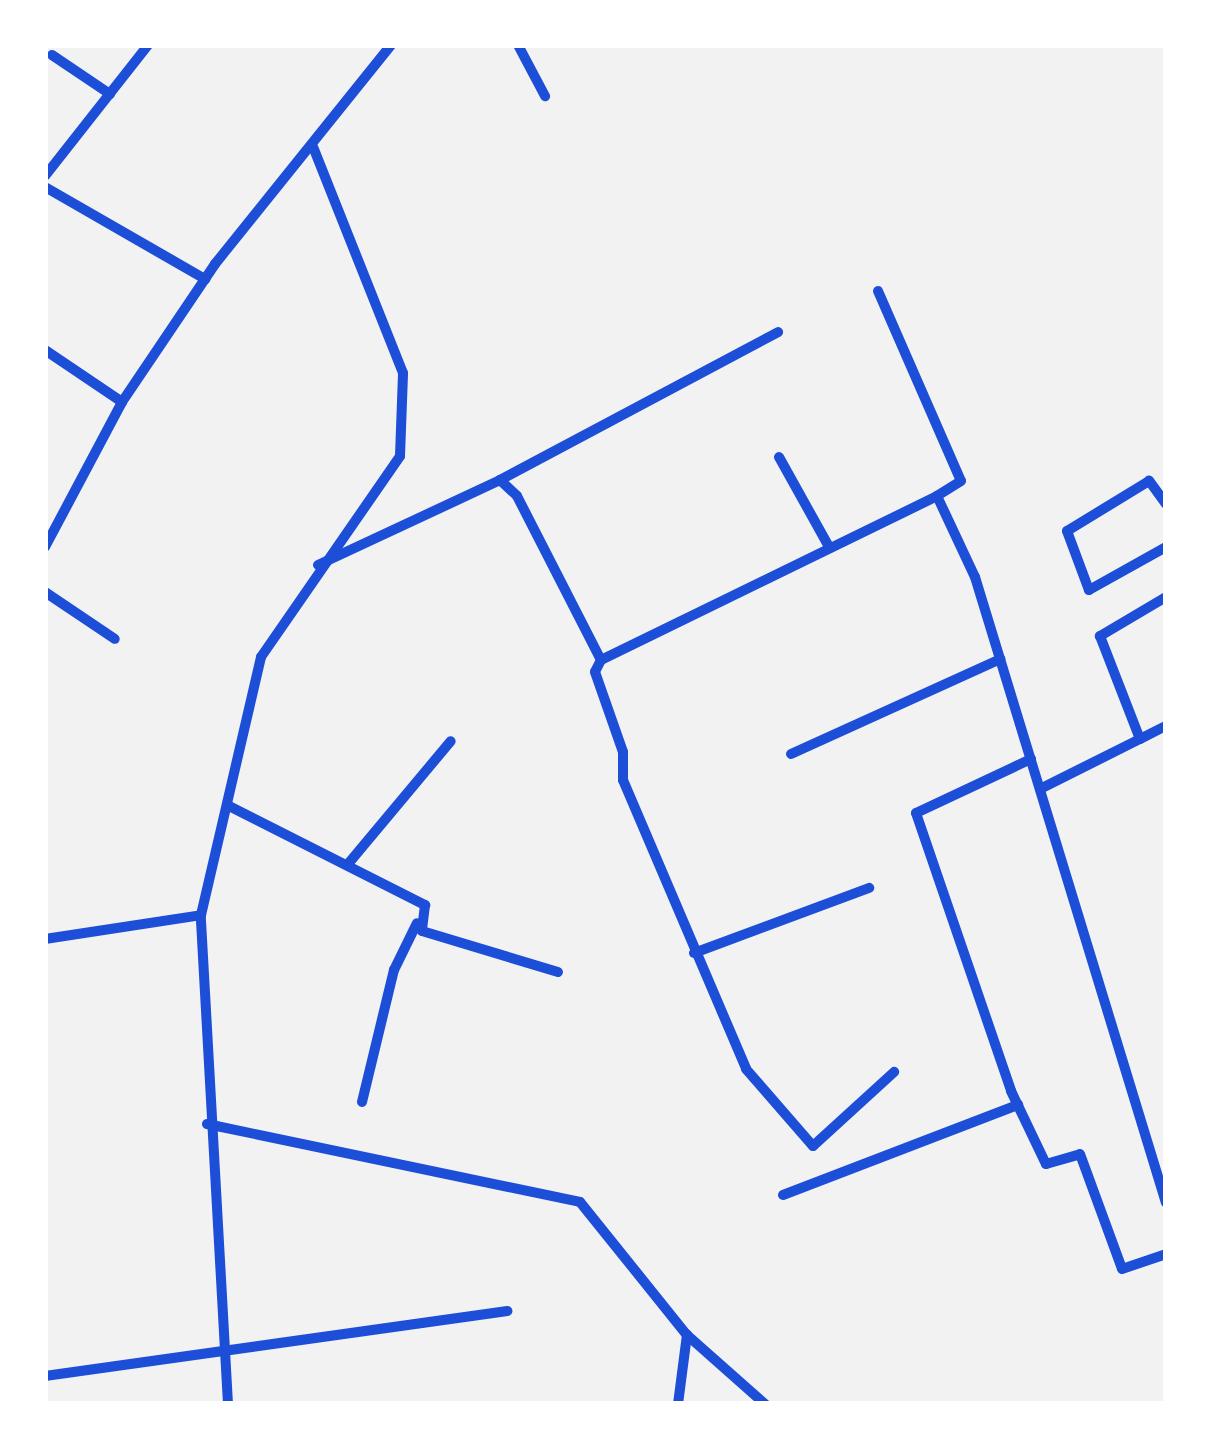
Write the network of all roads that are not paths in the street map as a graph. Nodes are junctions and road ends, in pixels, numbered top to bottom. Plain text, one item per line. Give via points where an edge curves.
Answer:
1 (148, 45) edge
2 (391, 45) edge
3 (518, 45) edge
4 (52, 55) dead end
5 (110, 94) junction
6 (545, 96) dead end
7 (312, 147) junction
8 (45, 176) edge
9 (45, 187) edge
10 (206, 278) junction
11 (878, 291) dead end
12 (778, 332) dead end
13 (45, 350) edge
14 (122, 402) junction
15 (779, 457) dead end
16 (500, 480) junction
17 (938, 496) junction
18 (1166, 504) edge
19 (828, 545) junction
20 (45, 547) edge
21 (1166, 547) edge
22 (318, 565) junction
23 (45, 592) edge
24 (1166, 597) edge
25 (115, 639) dead end
26 (1000, 659) junction
27 (601, 660) junction
28 (1166, 726) edge
29 (1140, 739) junction
30 (450, 741) dead end
31 (791, 754) dead end
32 (1030, 759) junction
33 (1040, 789) junction
34 (228, 806) junction
35 (348, 864) junction
36 (869, 888) dead end
37 (200, 915) junction
38 (417, 923) junction
39 (45, 939) edge
40 (694, 953) junction
41 (558, 972) dead end
42 (894, 1072) dead end
43 (362, 1102) dead end
44 (1018, 1104) junction
45 (206, 1124) junction
46 (783, 1195) dead end
47 (1166, 1204) edge
48 (1166, 1254) edge
49 (507, 1311) dead end
50 (687, 1335) junction
51 (223, 1346) junction
52 (45, 1376) edge
53 (228, 1404) edge
54 (678, 1404) edge
55 (765, 1404) edge

1 - 5 street
2 - 7 street
3 - 6 street
4 - 5 street
5 - 8 street
7 - 10 street
7 - 22 street via 403,373 400,456
9 - 10 street
10 - 14 street
11 - 17 street via 961,481
12 - 16 street
13 - 14 street
14 - 20 street
15 - 19 street
16 - 22 street
16 - 27 street via 517,496
17 - 19 street
17 - 26 street
18 - 21 street via 1148,481 1067,532 1088,590
19 - 27 street
22 - 34 street via 261,657
23 - 25 street
24 - 29 street via 1100,636
26 - 31 street
26 - 32 street
27 - 40 street via 595,672 623,752 623,780
28 - 29 street
29 - 33 street
30 - 35 street
32 - 33 street
32 - 44 street via 916,813
33 - 47 street
34 - 35 street
34 - 37 street
35 - 38 street via 425,904
36 - 40 street
37 - 39 street
37 - 45 street
38 - 41 street
38 - 43 street via 394,970
40 - 42 street via 746,1069 812,1146
44 - 46 street
44 - 48 street via 1046,1164 1080,1154 1122,1269
45 - 50 street via 580,1202
45 - 51 street
49 - 51 street
50 - 54 street
50 - 55 street
51 - 52 street
51 - 53 street

